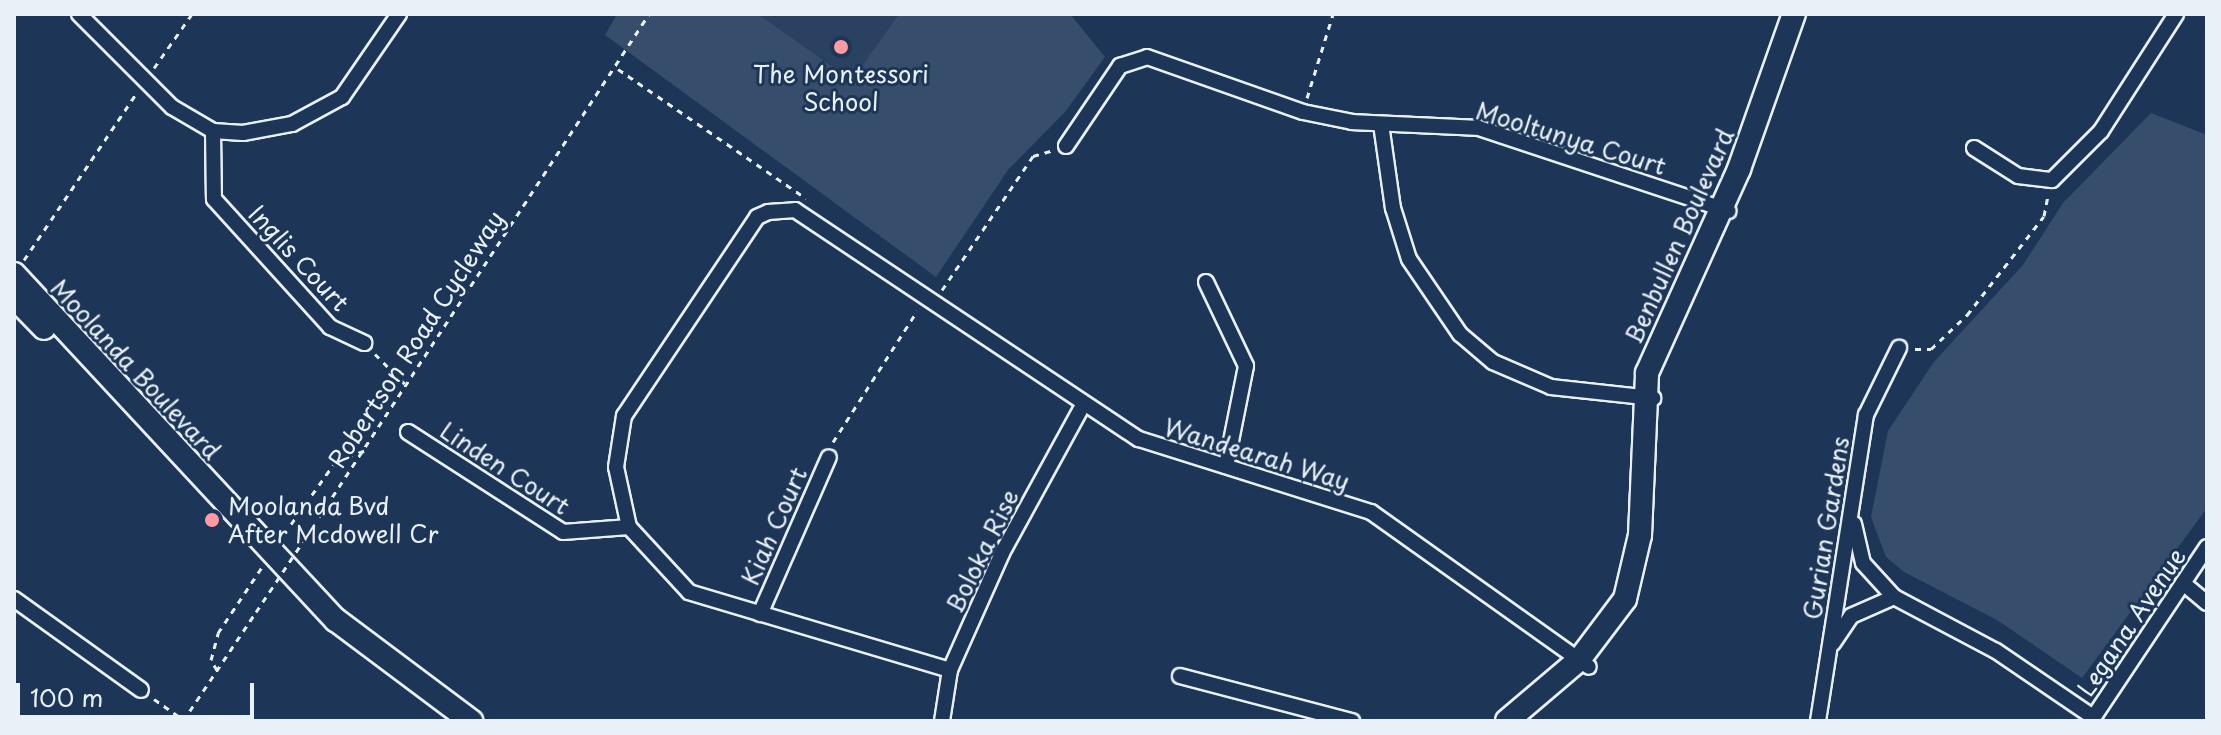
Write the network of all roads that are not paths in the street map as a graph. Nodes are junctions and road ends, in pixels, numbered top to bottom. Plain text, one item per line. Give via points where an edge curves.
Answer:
1 (79, 14) edge
2 (399, 14) edge
3 (1794, 14) edge
4 (1805, 14) edge
5 (2176, 14) edge
6 (1381, 124) junction
7 (213, 131) junction
8 (1066, 146) road end
9 (1974, 148) dead end
10 (1726, 210) junction
11 (17, 269) edge
12 (1206, 282) dead end
13 (14, 297) edge
14 (364, 343) road end
15 (1899, 348) road end
16 (1648, 398) junction
17 (1082, 407) junction
18 (408, 432) dead end
19 (829, 457) road end
20 (1226, 466) junction
21 (1851, 514) junction
22 (629, 527) junction
23 (2207, 547) edge
24 (2183, 583) junction
25 (1894, 597) junction
26 (14, 599) edge
27 (2207, 603) edge
28 (760, 614) junction
29 (1830, 648) junction
30 (1584, 663) junction
31 (950, 670) junction
32 (1180, 676) dead end
33 (141, 690) road end
34 (2092, 719) edge
35 (447, 721) edge
36 (471, 721) edge
37 (942, 721) edge
38 (1352, 721) edge
39 (1507, 721) edge
40 (1525, 721) edge
41 (1818, 721) edge

1 - 7 street via 142,85
2 - 7 street via 342,97 292,124
3 - 10 street, Benbullen Boulevard
4 - 10 street, Benbullen Boulevard
5 - 9 street via 2101,131 2052,180 2018,176
6 - 8 street, Mooltunya Court via 1303,112 1147,57 1120,66
6 - 10 street, Mooltunya Court via 1479,128
6 - 16 street via 1393,208 1409,259 1460,334 1493,362 1551,387
7 - 14 street, Inglis Court via 214,199 330,327
10 - 16 street, Benbullen Boulevard
11 - 36 street, Moolanda Boulevard via 336,620
12 - 20 street via 1246,366
13 - 35 street, Moolanda Boulevard via 330,632
15 - 21 street, Gurian Gardens via 1866,415
16 - 30 street, Benbullen Boulevard via 1651,532 1642,584 1621,628
17 - 20 street, Wandearah Way via 1174,453
17 - 22 street, Wandearah Way via 795,210 757,217 624,416 616,467
17 - 31 street, Boloka Rise via 1002,553
18 - 22 street, Linden Court via 563,532
19 - 28 street, Kiah Court
20 - 30 street, Wandearah Way via 1371,512
21 - 25 street via 1863,563
21 - 29 street, Gurian Gardens
22 - 28 street, Wandearah Way via 679,586
23 - 24 street, Legana Avenue
24 - 27 street
24 - 34 street, Legana Avenue
25 - 29 street via 1851,616
25 - 34 street via 1996,651
26 - 33 street
28 - 31 street, Wandearah Way
29 - 41 street, Gurian Gardens
30 - 39 street, Benbullen Boulevard
30 - 40 street, Benbullen Boulevard
31 - 37 street, Boloka Rise
32 - 38 street

